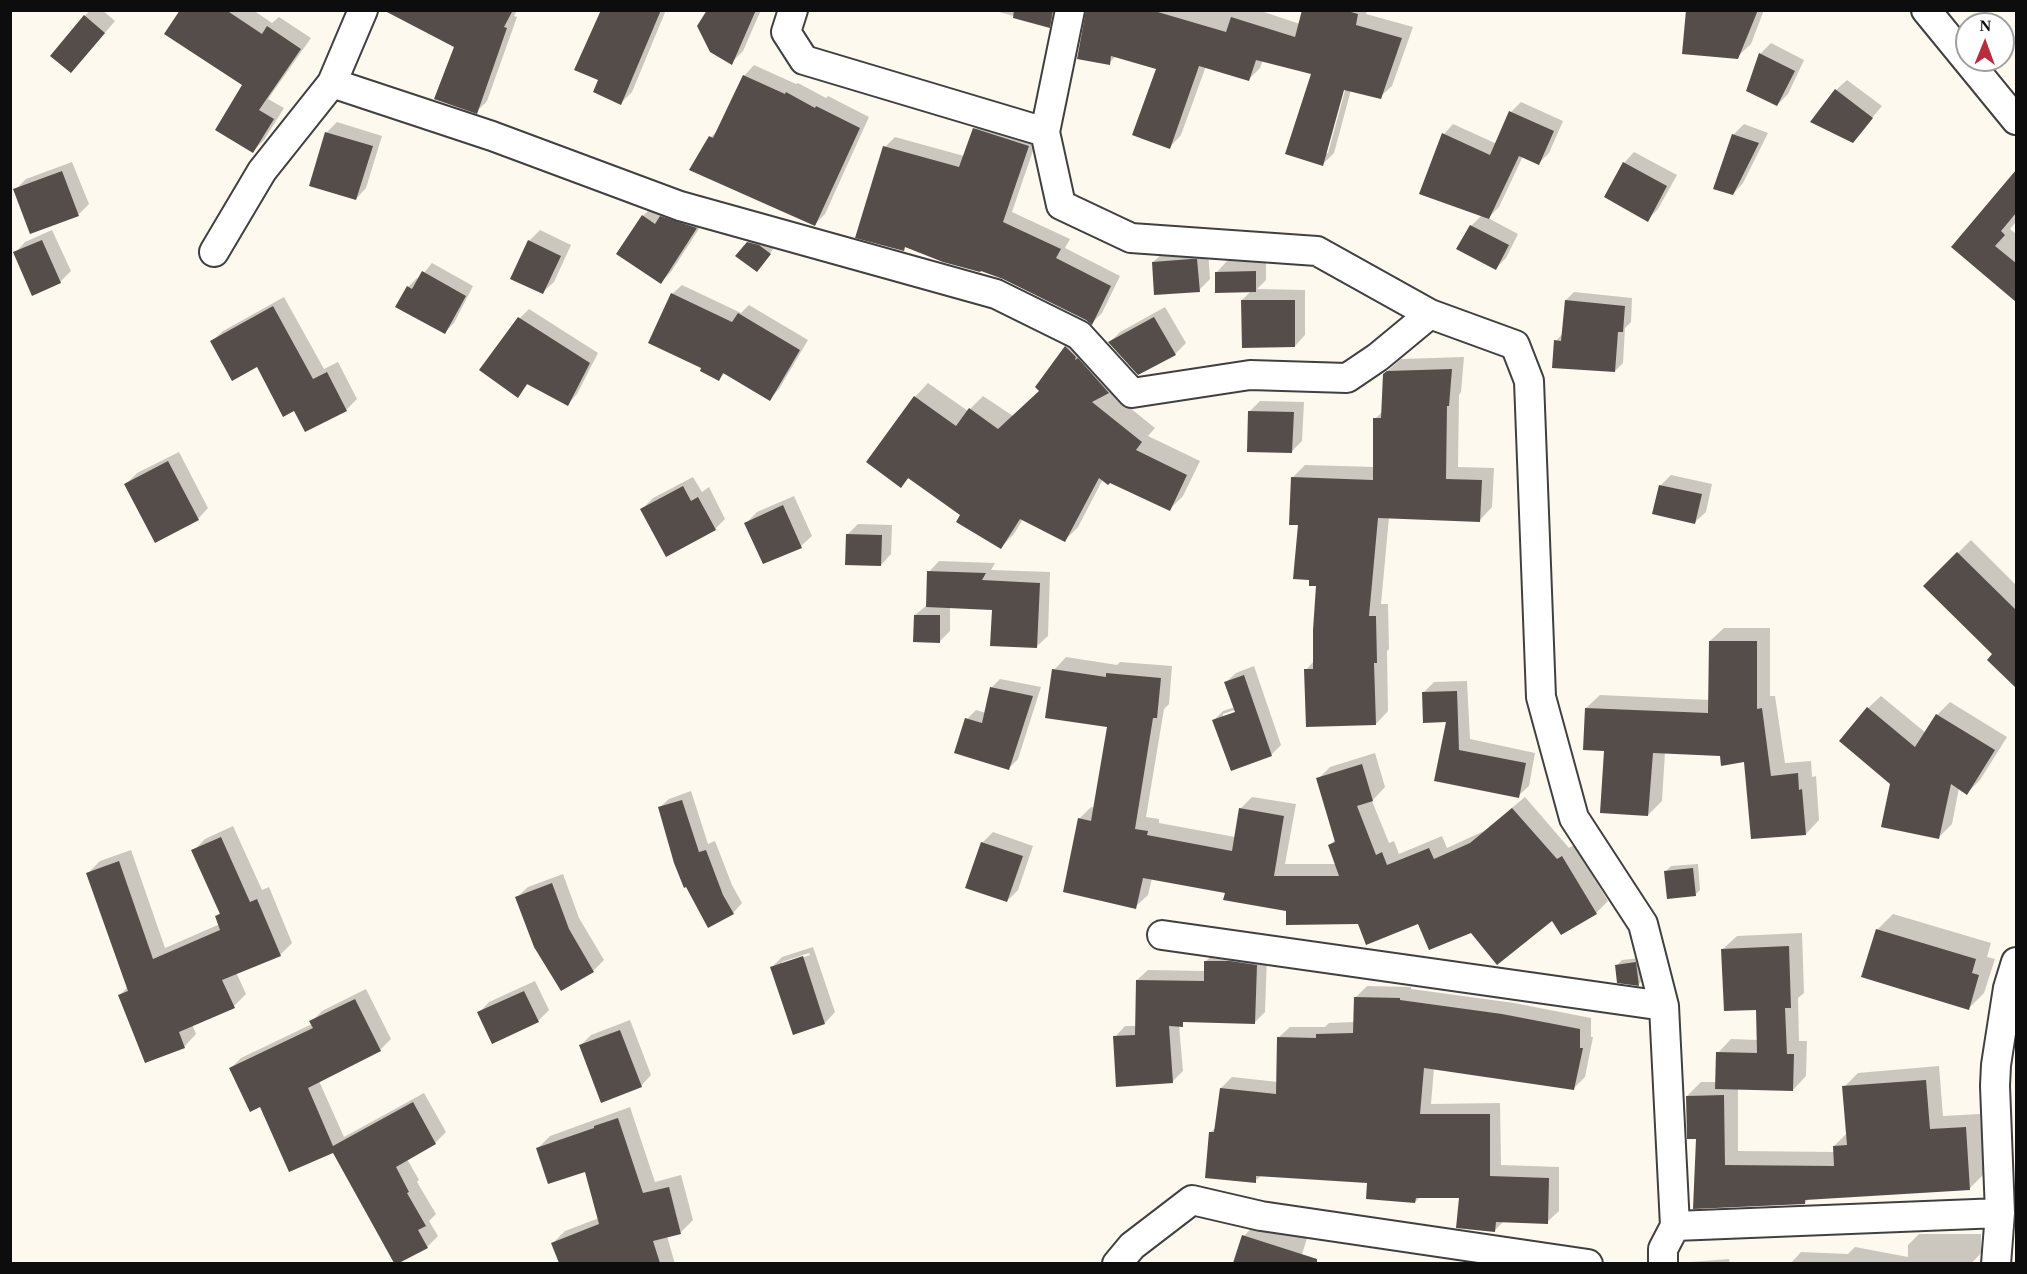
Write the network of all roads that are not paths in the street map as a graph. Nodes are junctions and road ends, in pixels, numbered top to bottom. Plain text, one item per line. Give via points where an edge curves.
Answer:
1 (363, 10) edge
2 (793, 10) edge
3 (1070, 10) edge
4 (1926, 10) edge
5 (332, 83) junction
6 (2016, 120) edge
7 (1045, 132) junction
8 (214, 252) dead end
9 (1430, 314) junction
10 (1162, 935) dead end
11 (2016, 962) edge
12 (1664, 1005) junction
13 (2006, 1066) edge
14 (2000, 1213) junction
15 (1675, 1226) junction
16 (1117, 1263) edge
17 (1588, 1263) edge
18 (1663, 1263) edge
19 (1996, 1263) edge

1 - 5 street
2 - 7 street via 786,32 804,60
3 - 7 street
4 - 6 street
5 - 8 street via 262,171
5 - 9 street via 492,135 680,206 996,294 1079,335 1132,393 1250,375 1347,378
7 - 9 street via 1061,205 1131,238 1317,251
9 - 12 street via 1515,345 1529,381 1542,697 1574,818 1643,924
10 - 12 street
11 - 13 street via 2008,988
12 - 15 street
13 - 14 street via 1995,1086
14 - 15 street
14 - 19 street
15 - 18 street via 1663,1249
16 - 17 street via 1132,1246 1192,1200 1261,1216

